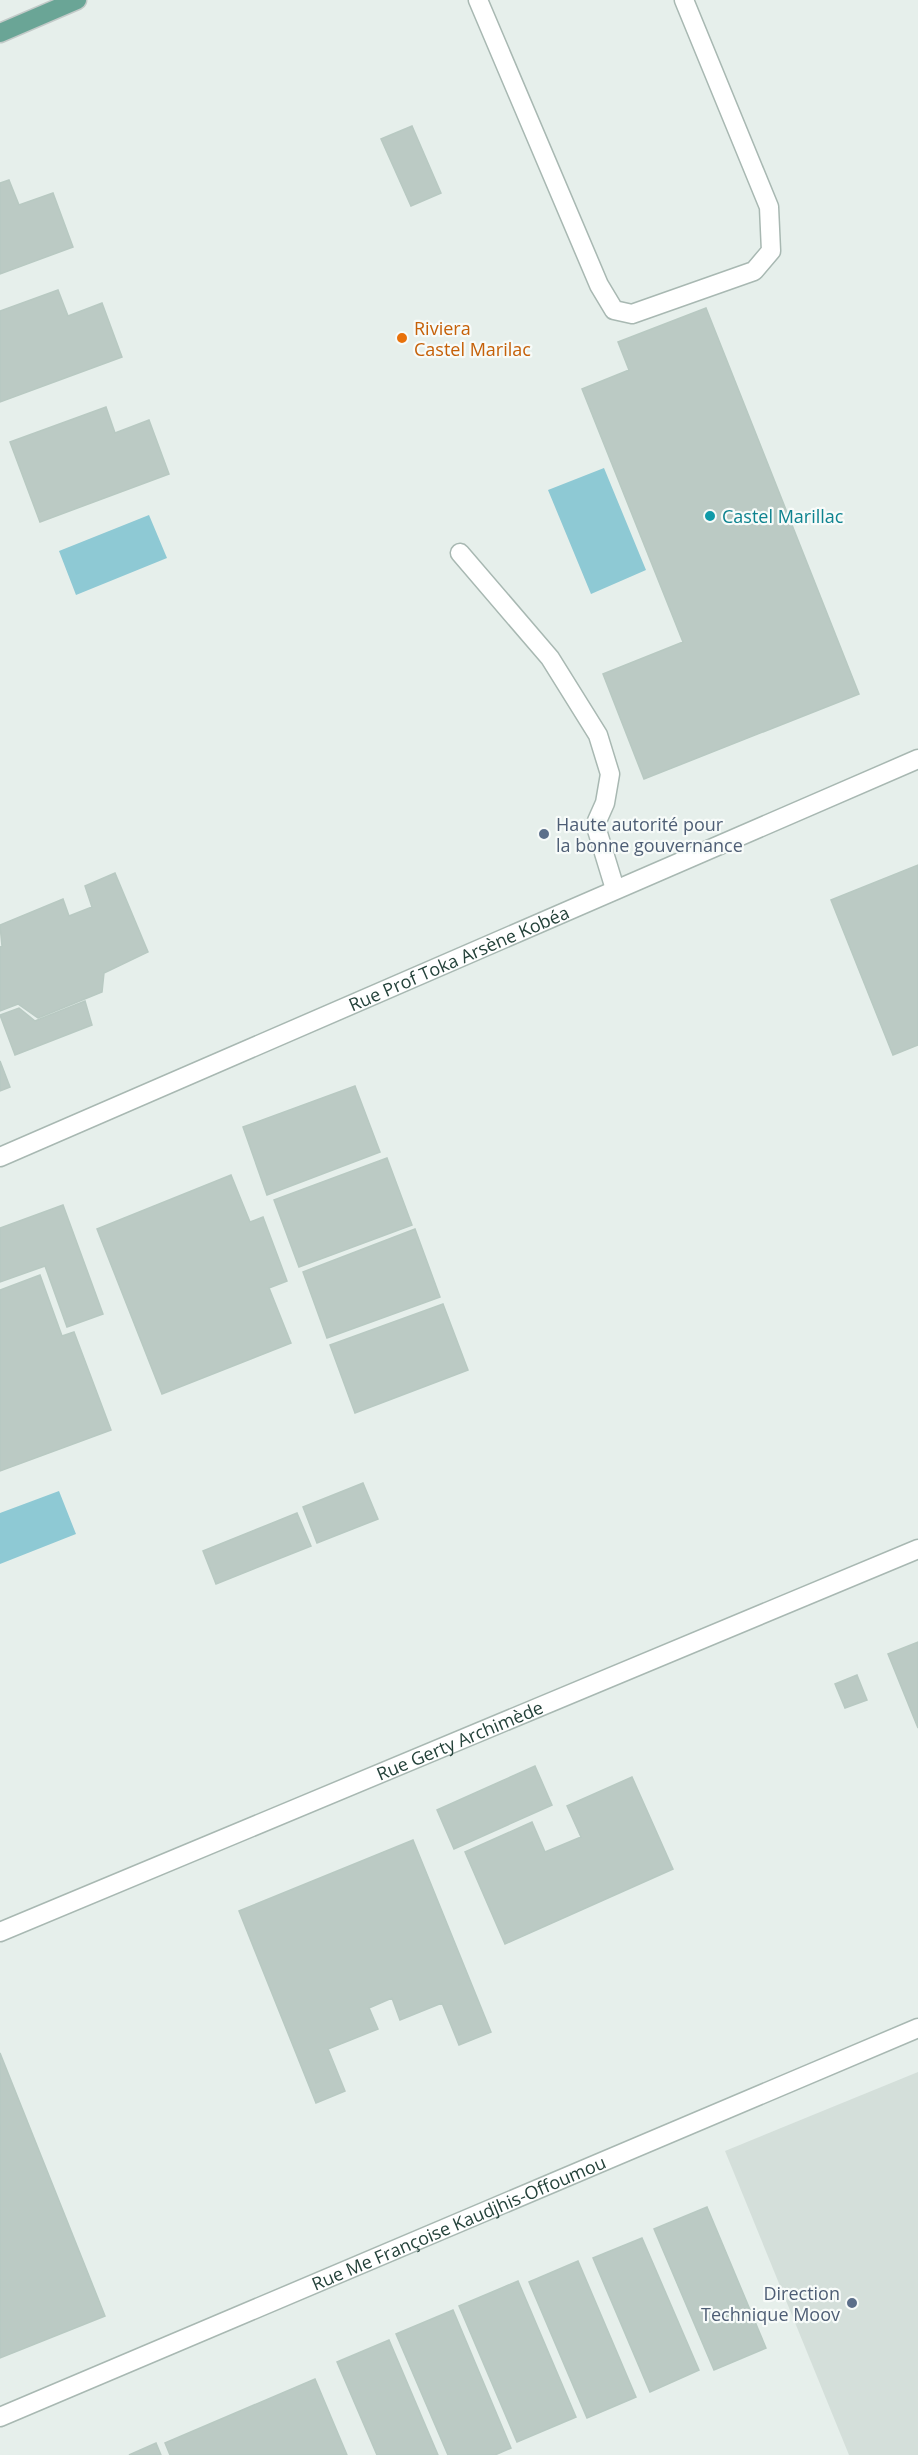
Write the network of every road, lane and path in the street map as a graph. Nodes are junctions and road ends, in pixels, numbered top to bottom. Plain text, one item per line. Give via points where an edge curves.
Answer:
1 (77, 0) edge
2 (478, 0) edge
3 (684, 0) edge
4 (0, 33) edge
5 (460, 553) dead end
6 (918, 759) edge
7 (615, 889) junction
8 (0, 1157) edge
9 (918, 1549) edge
10 (0, 1932) edge
11 (918, 2028) edge
12 (0, 2417) edge

1 - 4 main road
2 - 3 street via 599,285 614,310 632,314 754,271 771,251 769,207
5 - 7 street via 550,658 598,735 610,774 597,830
6 - 7 street, Rue Prof Toka Arsène Kobéa
7 - 8 street, Rue Prof Toka Arsène Kobéa
9 - 10 street, Rue Gerty Archimède
11 - 12 street, Rue Me Françoise Kaudjhis-Offoumou

